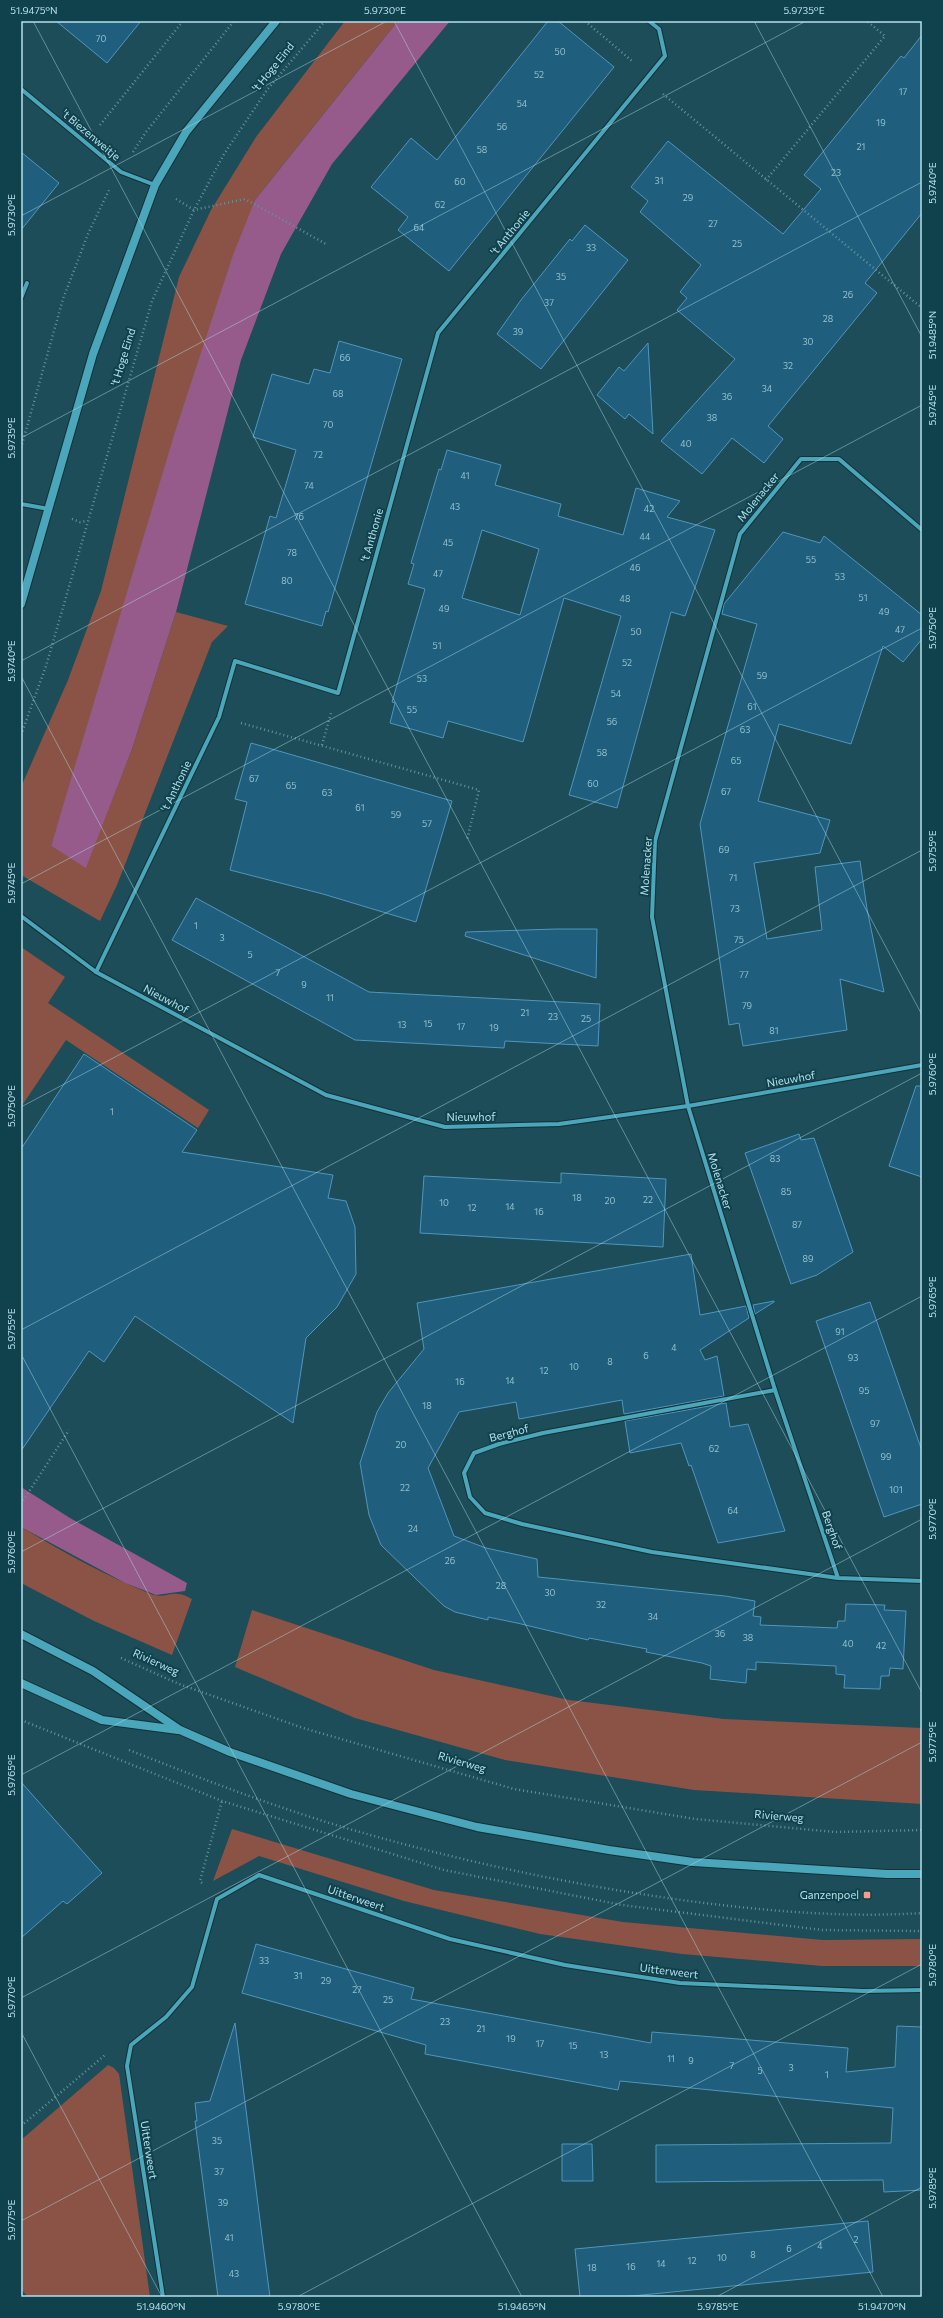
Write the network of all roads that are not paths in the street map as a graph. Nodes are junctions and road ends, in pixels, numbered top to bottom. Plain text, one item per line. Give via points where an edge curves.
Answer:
1 (276, 21) edge
2 (649, 21) edge
3 (21, 89) edge
4 (155, 185) junction
5 (27, 283) dead end
6 (21, 298) edge
7 (21, 504) edge
8 (49, 509) junction
9 (922, 530) edge
10 (21, 604) edge
11 (21, 916) edge
12 (96, 972) junction
13 (922, 1065) edge
14 (688, 1106) junction
15 (775, 1390) junction
16 (838, 1578) junction
17 (922, 1581) edge
18 (21, 1634) edge
19 (21, 1683) edge
20 (180, 1730) junction
21 (922, 1874) edge
22 (922, 1990) edge
23 (163, 2297) edge

1 - 4 street via 186,132
2 - 12 street, 't Anthonie via 659,29 665,56 438,333 338,692 235,661 219,717
3 - 4 street, 't Biezenweitje via 121,172
4 - 8 street via 93,354
5 - 6 street
7 - 8 street
8 - 10 street
9 - 14 street, Molenacker via 839,459 801,459 740,534 655,841 652,916
11 - 12 street, Nieuwhof
12 - 14 street, Nieuwhof via 326,1095 445,1127 559,1124
13 - 14 street, Nieuwhof
14 - 15 street, Molenacker
15 - 16 street, Berghof
15 - 16 street, Berghof via 621,1418 499,1444 474,1453 464,1473 470,1497 485,1513 522,1524 652,1552
16 - 17 street, Berghof
18 - 20 street via 93,1671
19 - 20 street via 102,1720
20 - 21 street via 230,1752 351,1794 477,1827 693,1862
22 - 23 street, Uitterweert via 863,1991 680,1983 565,1965 450,1939 259,1875 217,1899 192,1987 166,2017 131,2045 127,2066

